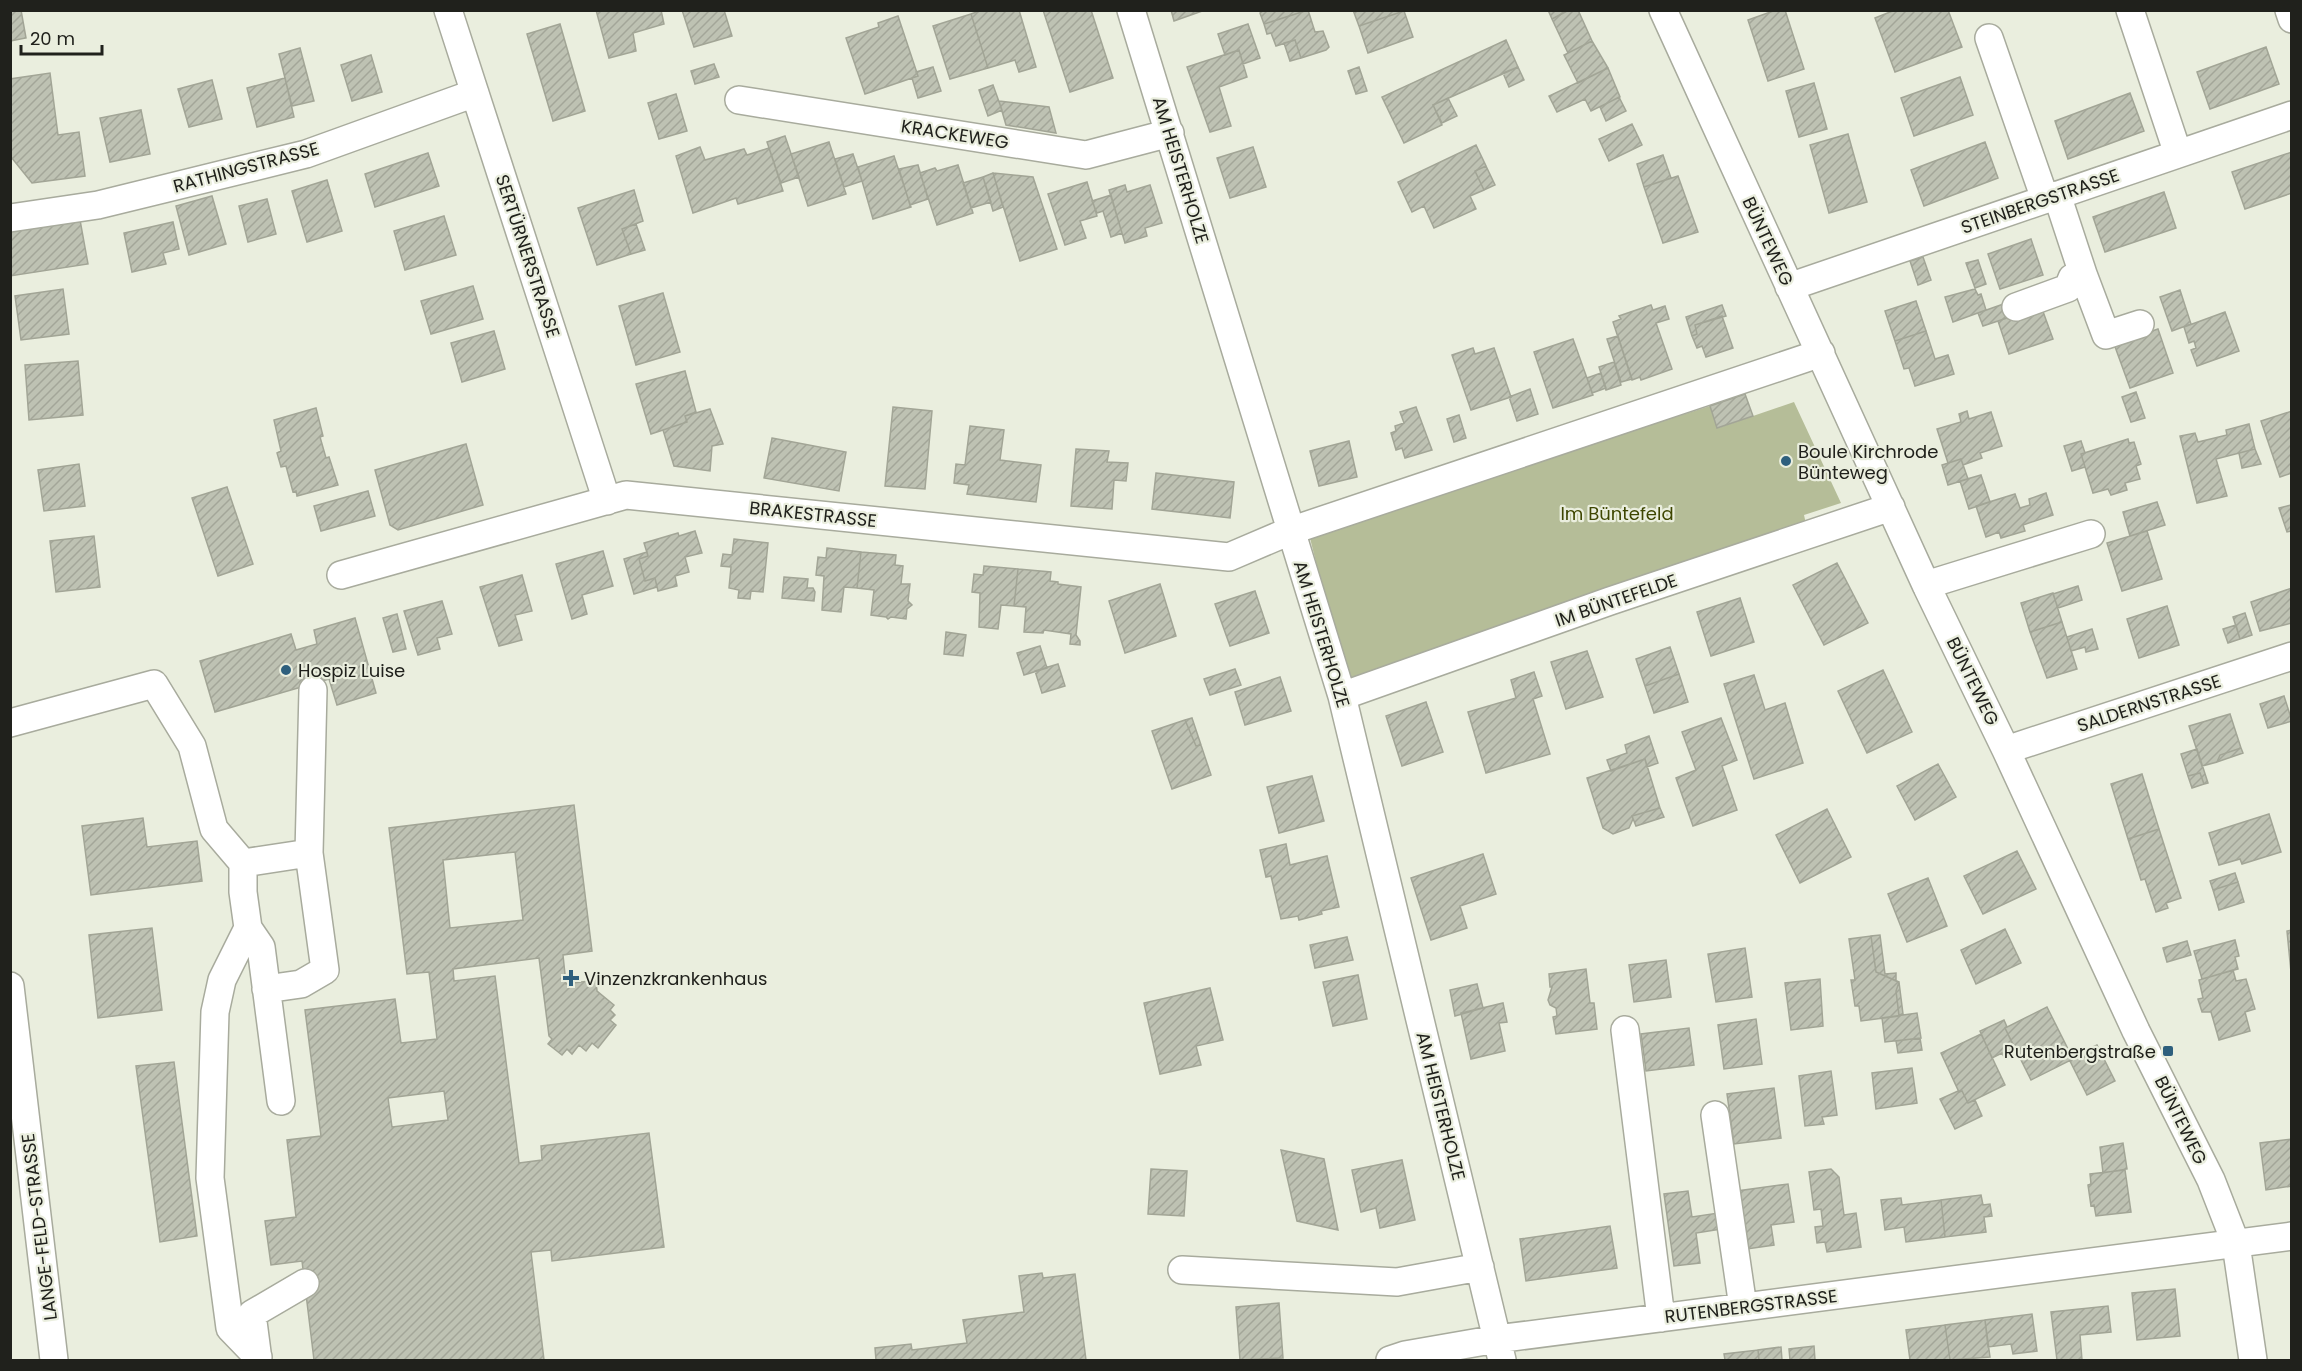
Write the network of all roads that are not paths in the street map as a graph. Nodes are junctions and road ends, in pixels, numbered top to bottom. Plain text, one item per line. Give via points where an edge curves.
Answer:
1 (448, 10) edge
2 (1131, 10) edge
3 (2130, 10) edge
4 (2289, 10) edge
5 (1664, 11) edge
6 (2292, 19) edge
7 (1989, 38) dead end
8 (475, 93) junction
9 (739, 100) dead end
10 (2292, 115) edge
11 (1170, 133) junction
12 (2178, 154) junction
13 (2051, 197) junction
14 (10, 218) edge
15 (2083, 274) junction
16 (1789, 287) junction
17 (2016, 307) dead end
18 (2140, 324) dead end
19 (1821, 353) junction
20 (608, 501) junction
21 (1892, 507) junction
22 (1290, 531) junction
23 (2091, 534) dead end
24 (341, 574) dead end
25 (1926, 585) junction
26 (2292, 656) edge
27 (313, 690) dead end
28 (1342, 696) junction
29 (10, 723) edge
30 (2006, 750) junction
31 (309, 853) junction
32 (243, 863) junction
33 (248, 928) junction
34 (10, 987) edge
35 (266, 989) junction
36 (1624, 1030) dead end
37 (17, 1093) edge
38 (281, 1101) dead end
39 (1715, 1115) dead end
40 (2292, 1236) edge
41 (2236, 1244) junction
42 (1480, 1268) junction
43 (1182, 1270) dead end
44 (305, 1283) dead end
45 (1743, 1307) junction
46 (1661, 1317) junction
47 (1500, 1350) edge
48 (258, 1359) edge
49 (54, 1360) edge
50 (1389, 1360) edge
51 (2253, 1360) edge

1 - 8 street, SERTÜRNERSTRASSE
2 - 11 street, AM HEISTERHOLZE
3 - 12 street
4 - 6 street
5 - 16 street, BÜNTEWEG
7 - 13 street
8 - 14 street, RATHINGSTRASSE via 306,154 98,205
8 - 20 street, SERTÜRNERSTRASSE
9 - 11 street, KRACKEWEG via 1086,155
10 - 12 street, STEINBERGSTRASSE
11 - 22 street, AM HEISTERHOLZE
12 - 13 street, STEINBERGSTRASSE
13 - 15 street
13 - 16 street, STEINBERGSTRASSE
15 - 17 street via 2072,278 2068,288
15 - 18 street via 2106,335
16 - 19 street, BÜNTEWEG
19 - 21 street, BÜNTEWEG
19 - 22 street
20 - 22 street, BRAKESTRASSE via 626,495 1229,557
20 - 24 street, BRAKESTRASSE
21 - 25 street, BÜNTEWEG
21 - 28 street, IM BÜNTEFELDE
22 - 28 street, AM HEISTERHOLZE
23 - 25 street
25 - 30 street, BÜNTEWEG
26 - 30 street, SALDERNSTRASSE
27 - 31 street
28 - 42 street, AM HEISTERHOLZE
29 - 32 street via 154,684 192,746 214,830
30 - 41 street, BÜNTEWEG via 2136,1031 2211,1180
31 - 32 street
31 - 35 street via 325,970 301,984
32 - 33 street
33 - 35 street via 261,947
33 - 48 street via 222,980 215,1012 210,1178 230,1328
34 - 37 street, LANGE-FELD-STRASSE
35 - 38 street
36 - 46 street
37 - 49 street, LANGE-FELD-STRASSE
39 - 45 street
40 - 41 street, RUTENBERGSTRASSE
41 - 45 street, RUTENBERGSTRASSE
41 - 51 street, BÜNTEWEG
42 - 43 street via 1397,1282
42 - 47 street, AM HEISTERHOLZE
44 - 48 street via 252,1314
45 - 46 street, RUTENBERGSTRASSE
46 - 47 street, RUTENBERGSTRASSE
47 - 50 street, RUTENBERGSTRASSE via 1405,1355

